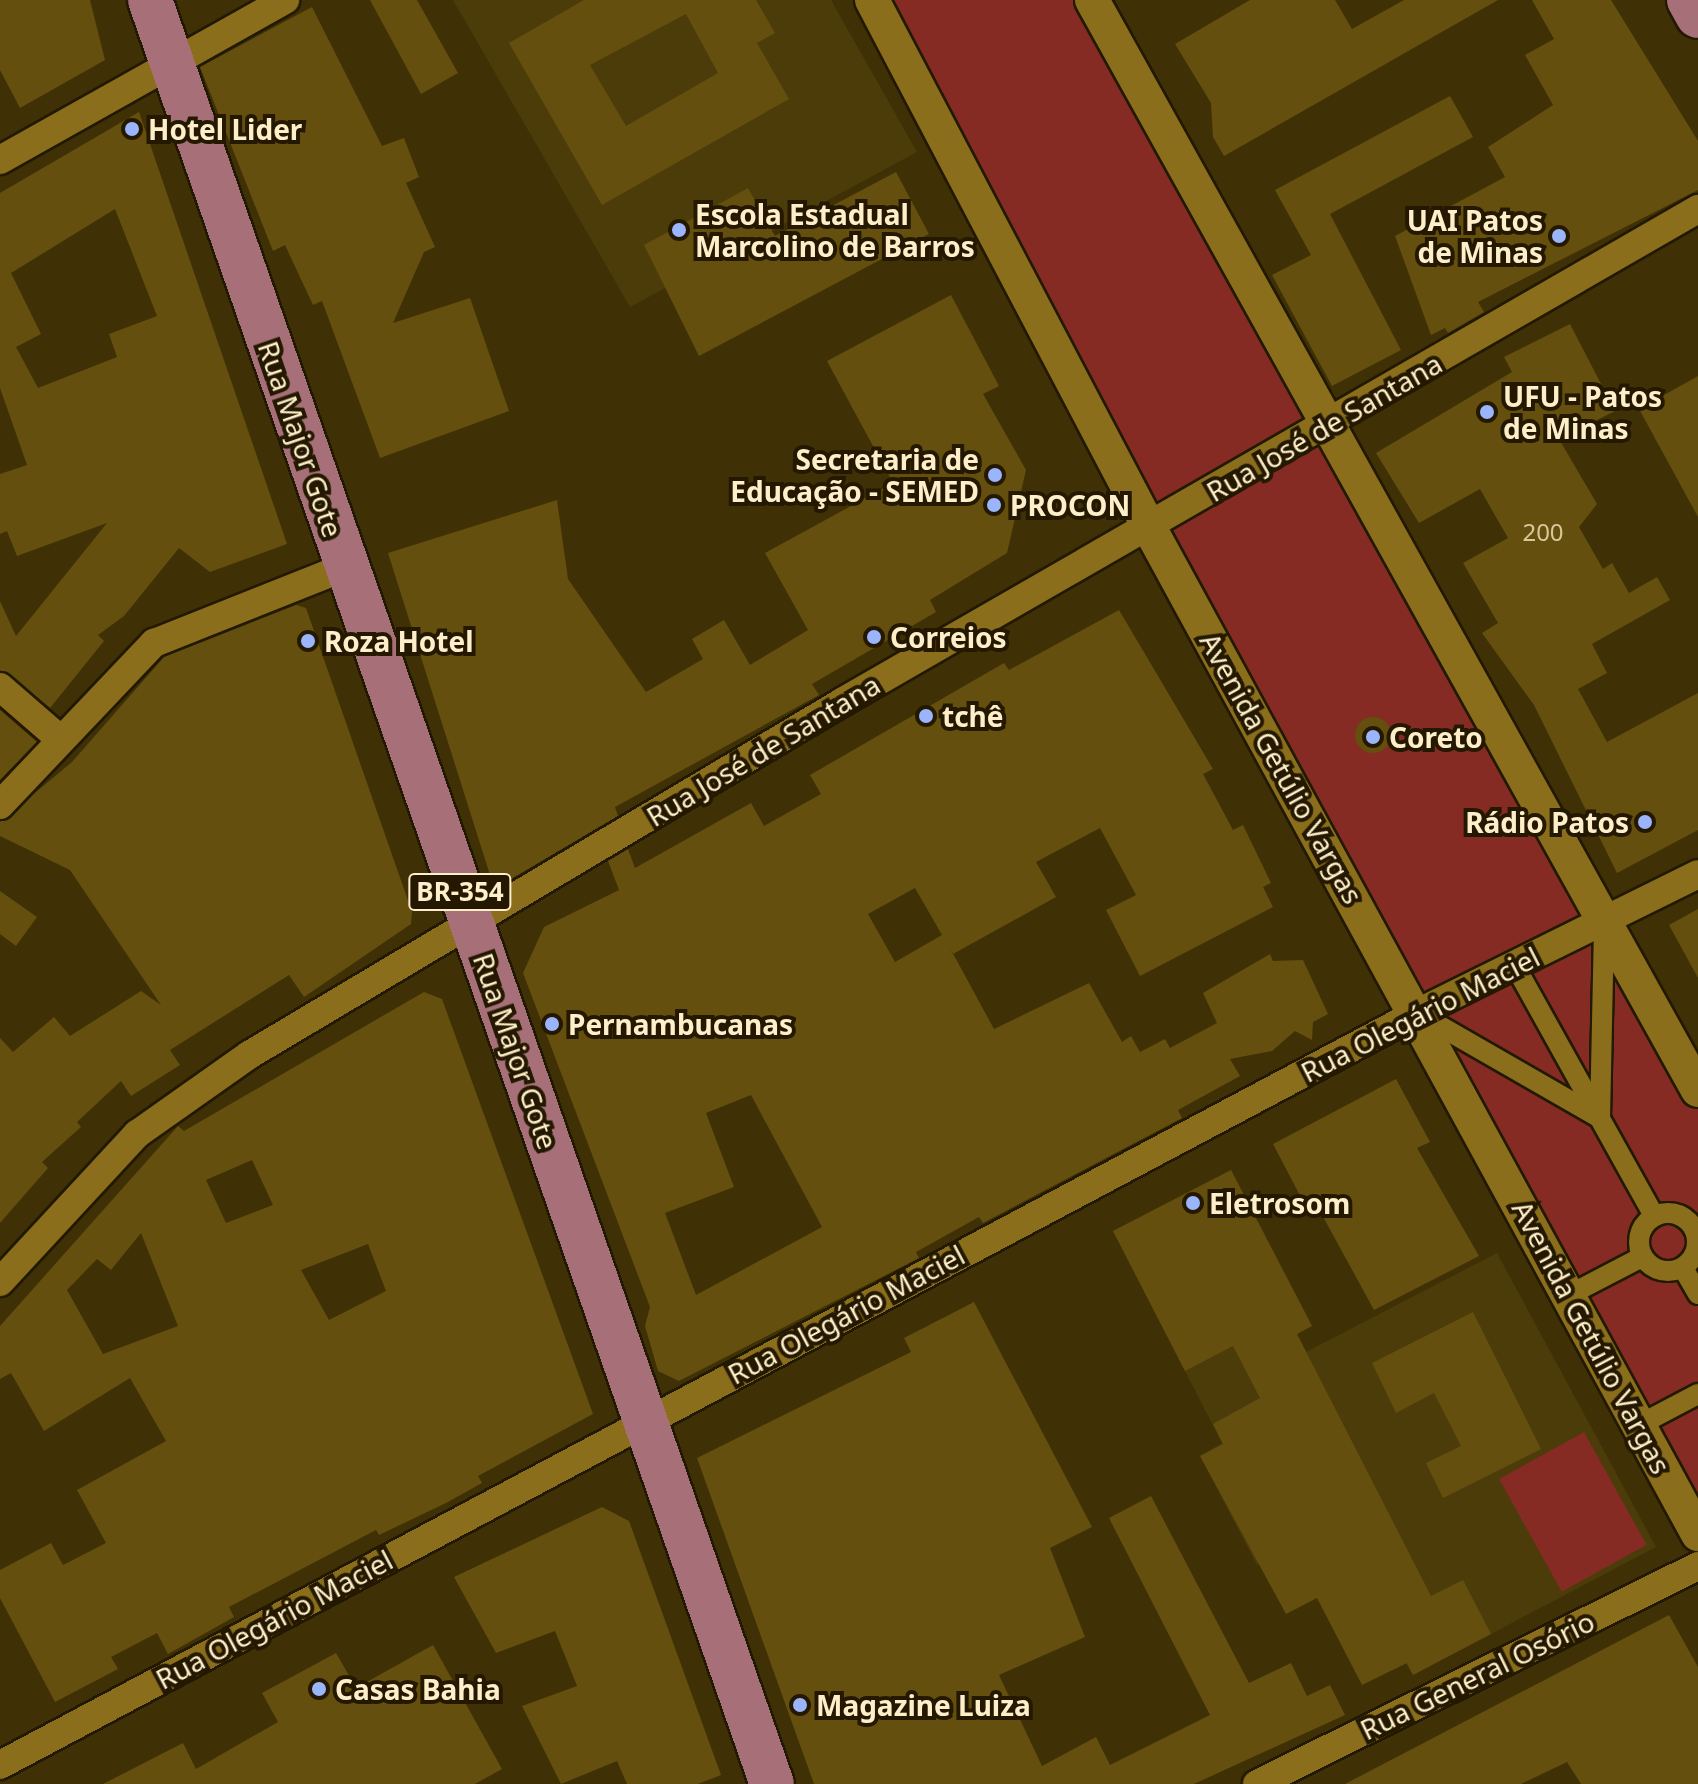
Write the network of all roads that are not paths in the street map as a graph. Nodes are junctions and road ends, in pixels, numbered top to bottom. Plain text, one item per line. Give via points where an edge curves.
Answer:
1 (150, 0) edge
2 (285, 0) edge
3 (872, 0) edge
4 (1092, 0) edge
5 (1689, 0) edge
6 (1698, 16) edge
7 (173, 64) junction
8 (0, 160) edge
9 (1698, 209) edge
10 (1326, 426) junction
11 (1150, 529) junction
12 (345, 567) junction
13 (0, 687) edge
14 (60, 739) junction
15 (0, 805) edge
16 (1698, 874) edge
17 (1604, 922) junction
18 (473, 926) junction
19 (1515, 966) junction
20 (1417, 1013) junction
21 (1698, 1090) edge
22 (1600, 1118) junction
23 (1654, 1216) junction
24 (1696, 1226) edge
25 (1642, 1257) junction
26 (1683, 1268) junction
27 (0, 1282) edge
28 (1698, 1294) edge
29 (1569, 1295) junction
30 (1698, 1394) edge
31 (646, 1421) junction
32 (1639, 1425) junction
33 (1698, 1534) edge
34 (1698, 1566) edge
35 (0, 1765) edge
36 (772, 1784) edge
37 (1257, 1784) edge

1 - 7 main road, Rua Major Gote / BR-354
2 - 7 street
3 - 11 street, Avenida Getúlio Vargas
4 - 10 street
5 - 6 main road
7 - 8 street
7 - 12 main road, Rua Major Gote / BR-354
9 - 10 street, Rua José de Santana
10 - 11 street, Rua José de Santana
10 - 17 street
11 - 18 street, Rua José de Santana via 842,702
11 - 20 street, Avenida Getúlio Vargas
12 - 14 street via 154,643
12 - 18 main road, Rua Major Gote / BR-354
13 - 14 street
14 - 15 street
16 - 17 street, Rua Olegário Maciel
17 - 19 street, Rua Olegário Maciel
17 - 21 street
17 - 22 street
18 - 27 street, Rua José de Santana via 176,1102
18 - 31 main road, Rua Major Gote / BR-354
19 - 20 street, Rua Olegário Maciel
19 - 22 street
20 - 22 street
20 - 29 street, Avenida Getúlio Vargas
20 - 31 street, Rua Olegário Maciel
22 - 23 street
23 - 24 street via 1673,1213
23 - 25 street via 1638,1238
24 - 26 street via 1695,1252
25 - 26 street via 1655,1269
25 - 29 street
26 - 28 street
29 - 32 street, Avenida Getúlio Vargas
30 - 32 street
31 - 35 street, Rua Olegário Maciel
31 - 36 main road, Rua Major Gote / BR-354
32 - 33 street, Avenida Getúlio Vargas
34 - 37 street, Rua General Osório

